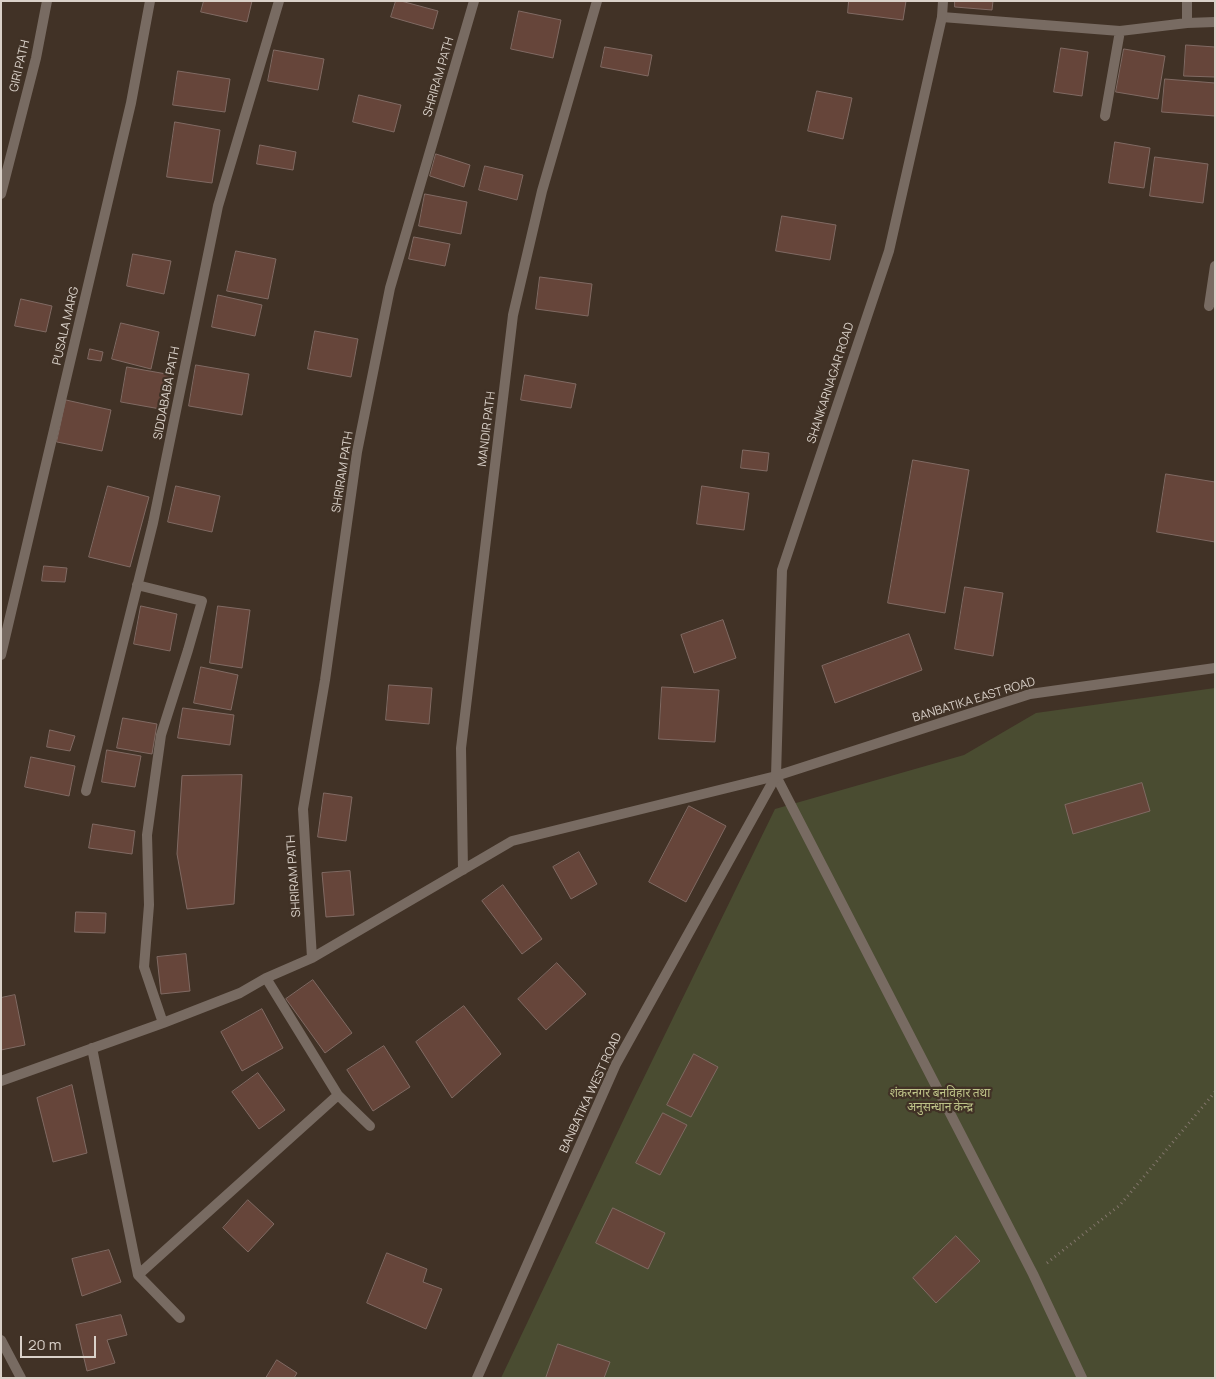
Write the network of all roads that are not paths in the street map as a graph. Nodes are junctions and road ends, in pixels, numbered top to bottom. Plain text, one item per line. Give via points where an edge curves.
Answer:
1 (47, 1) edge
2 (150, 1) edge
3 (279, 1) edge
4 (474, 1) edge
5 (597, 1) edge
6 (943, 1) edge
7 (1187, 1) edge
8 (942, 17) junction
9 (1215, 22) edge
10 (1187, 23) junction
11 (1120, 31) junction
12 (1105, 116) dead end
13 (1, 194) edge
14 (1215, 266) edge
15 (1209, 306) dead end
16 (137, 586) junction
17 (1, 655) edge
18 (1215, 668) edge
19 (776, 776) junction
20 (86, 792) dead end
21 (462, 870) junction
22 (312, 958) junction
23 (266, 978) junction
24 (164, 1023) junction
25 (92, 1048) junction
26 (1, 1081) edge
27 (338, 1095) junction
28 (370, 1126) dead end
29 (138, 1275) junction
30 (180, 1318) dead end
31 (1, 1340) edge
32 (21, 1378) edge
33 (477, 1378) edge
34 (1082, 1378) edge

1 - 13 street, GIRI PATH via 36,58
2 - 17 street, PUSALA MARG via 131,103
3 - 16 street, SIDDABABA PATH via 218,206 153,523
4 - 22 street, SHRIRAM PATH via 390,288 358,452 326,680 303,809
5 - 21 street, MANDIR PATH via 542,191 514,315 461,748
6 - 8 street, SHANKARNAGAR ROAD
7 - 10 street
8 - 11 street
8 - 19 street, SHANKARNAGAR ROAD via 889,251 782,570
9 - 10 street
10 - 11 street
11 - 12 street
14 - 15 street
16 - 20 street, SIDDABABA PATH
16 - 24 street via 202,601 161,735 147,835 149,905 144,967
18 - 19 street, BANBATIKA EAST ROAD via 1030,694
19 - 21 street, BANBATIKA EAST ROAD via 512,841
19 - 33 street, BANBATIKA WEST ROAD via 616,1064
19 - 34 street via 1033,1274
21 - 22 street, BANBATIKA EAST ROAD
22 - 23 street, BANBATIKA EAST ROAD
23 - 24 street, BANBATIKA EAST ROAD via 240,993
23 - 27 street
24 - 25 street, BANBATIKA EAST ROAD
25 - 26 street, BANBATIKA EAST ROAD
25 - 29 street
27 - 28 street
27 - 29 street
29 - 30 street
31 - 32 street

